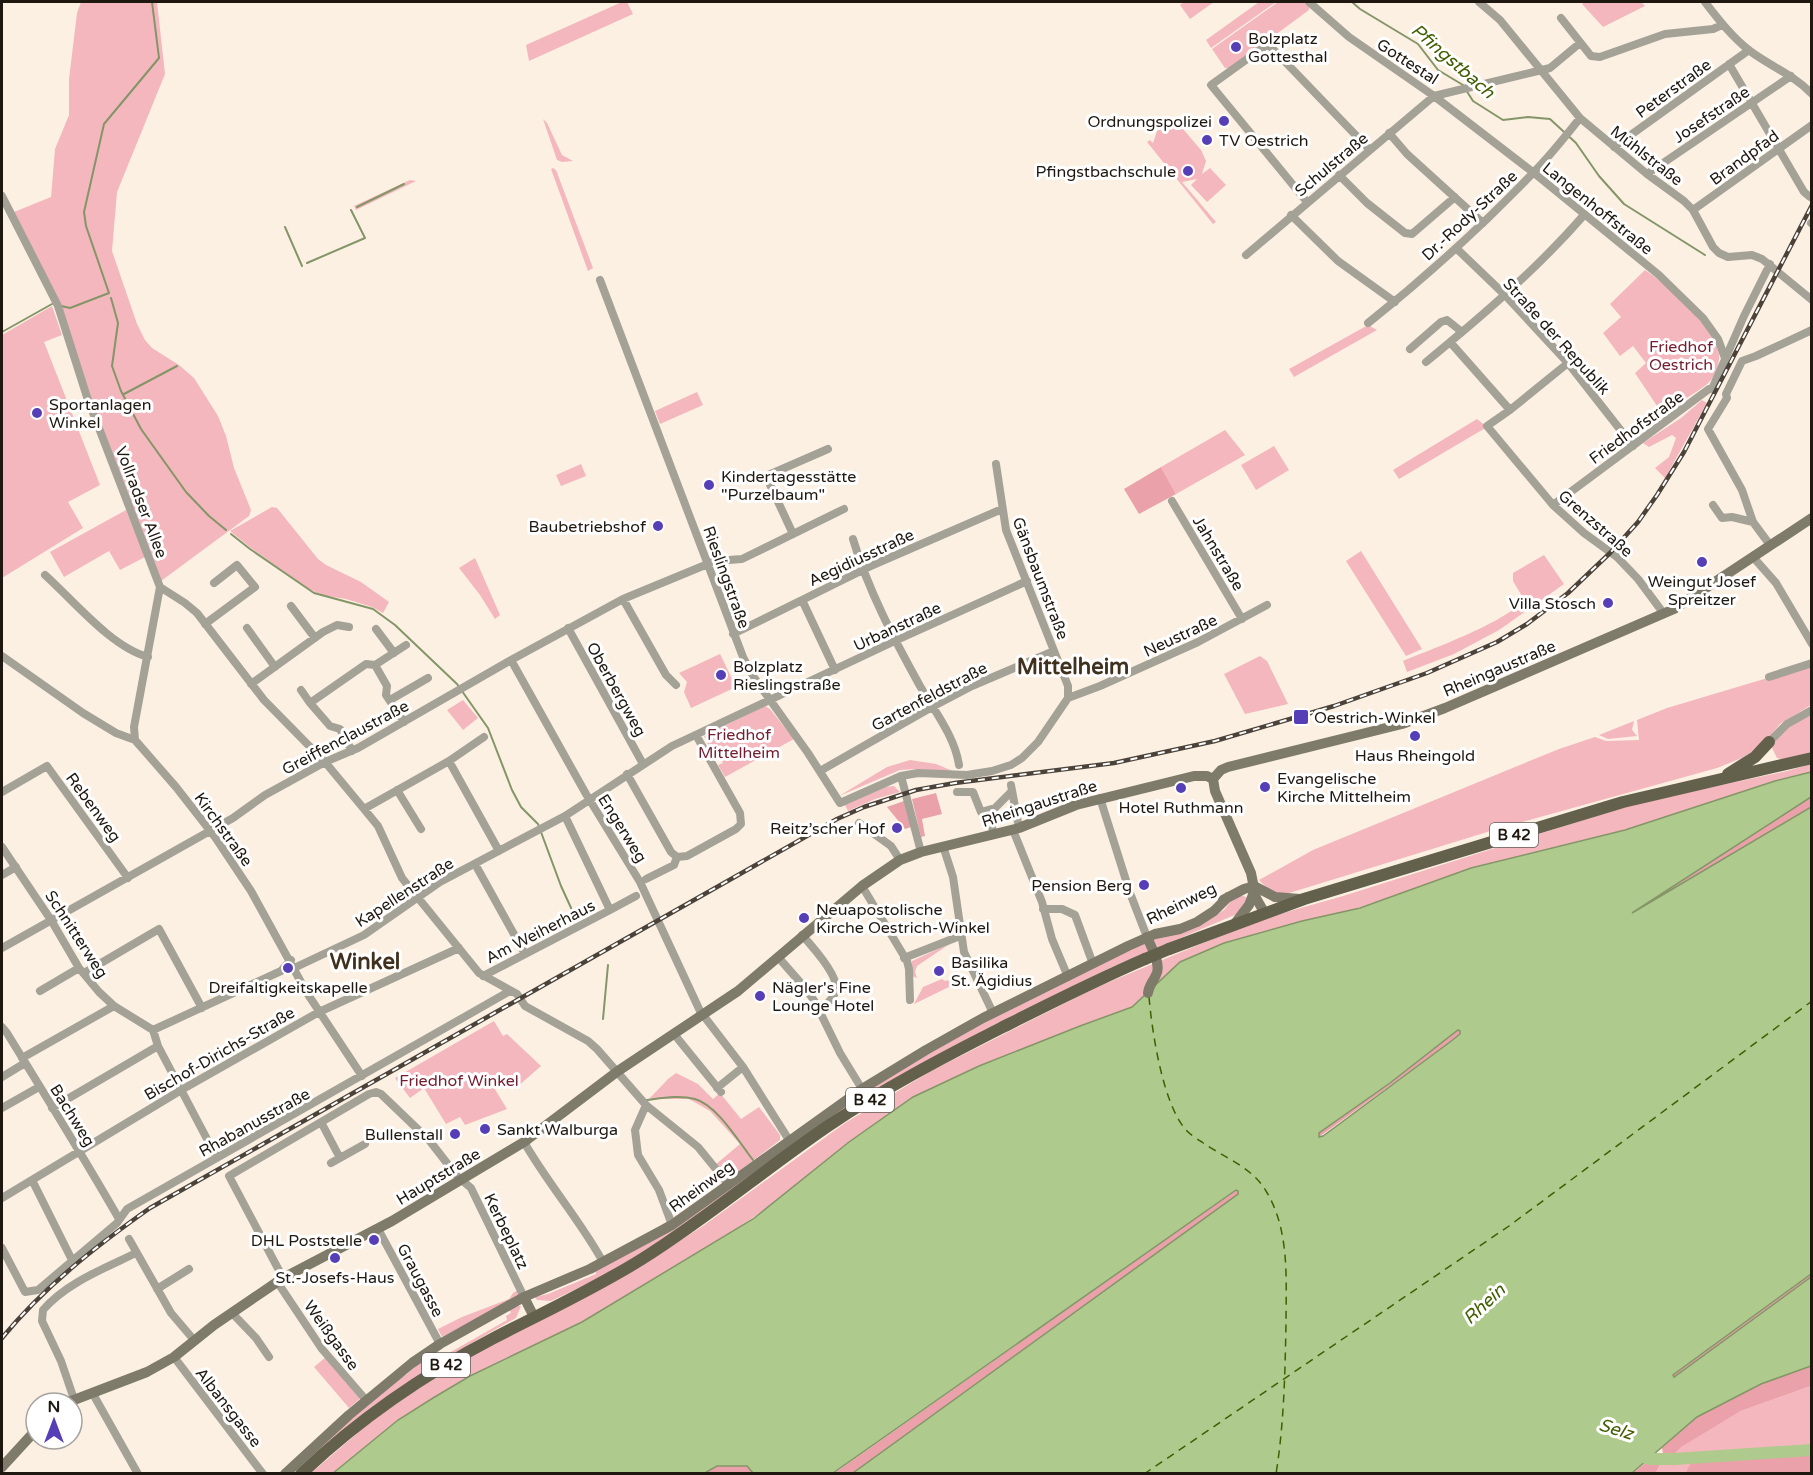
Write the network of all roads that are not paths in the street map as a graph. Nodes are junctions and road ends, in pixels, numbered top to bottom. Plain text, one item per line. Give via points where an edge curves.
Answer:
1 (1309, 2) edge
2 (1479, 2) edge
3 (1705, 2) edge
4 (1561, 18) dead end
5 (1722, 25) junction
6 (1580, 43) junction
7 (1749, 50) junction
8 (1729, 64) junction
9 (1543, 71) junction
10 (1791, 76) junction
11 (1812, 94) edge
12 (1434, 96) junction
13 (1752, 102) junction
14 (1580, 118) junction
15 (1812, 125) edge
16 (1389, 133) junction
17 (1614, 147) junction
18 (1780, 148) junction
19 (1369, 149) junction
20 (1534, 173) junction
21 (1647, 174) junction
22 (1339, 175) junction
23 (2, 196) edge
24 (1455, 197) junction
25 (1810, 197) edge
26 (1307, 202) junction
27 (1693, 210) junction
28 (1291, 215) junction
29 (1584, 215) junction
30 (1483, 223) junction
31 (1456, 248) junction
32 (1246, 255) dead end
33 (1770, 264) junction
34 (600, 280) dead end
35 (1505, 295) junction
36 (1812, 300) edge
37 (1395, 302) junction
38 (1368, 323) dead end
39 (1812, 330) edge
40 (1462, 332) junction
41 (1450, 342) junction
42 (1410, 349) dead end
43 (1725, 358) junction
44 (1426, 362) dead end
45 (1568, 363) junction
46 (1712, 389) junction
47 (1726, 394) junction
48 (1510, 410) junction
49 (1633, 446) junction
50 (828, 449) dead end
51 (996, 464) dead end
52 (1172, 501) dead end
53 (1552, 505) junction
54 (1713, 506) dead end
55 (1002, 508) junction
56 (844, 509) dead end
57 (1811, 519) edge
58 (1754, 522) junction
59 (793, 534) junction
60 (853, 538) dead end
61 (1770, 545) junction
62 (1753, 557) junction
63 (708, 563) junction
64 (862, 571) junction
65 (45, 574) dead end
66 (1027, 581) junction
67 (214, 582) dead end
68 (160, 587) junction
69 (624, 599) junction
70 (802, 600) junction
71 (1267, 604) dead end
72 (291, 606) dead end
73 (1664, 614) junction
74 (1242, 619) junction
75 (205, 624) junction
76 (349, 627) dead end
77 (247, 628) dead end
78 (568, 628) junction
79 (376, 629) dead end
80 (734, 634) junction
81 (315, 638) junction
82 (897, 640) junction
83 (406, 645) dead end
84 (1812, 645) edge
85 (1054, 651) junction
86 (394, 653) junction
87 (2, 656) edge
88 (148, 657) junction
89 (511, 660) junction
90 (1812, 663) edge
91 (375, 665) junction
92 (275, 667) junction
93 (835, 670) junction
94 (1769, 677) dead end
95 (428, 678) dead end
96 (251, 684) junction
97 (676, 685) dead end
98 (301, 690) dead end
99 (1068, 698) junction
100 (390, 700) junction
101 (770, 700) junction
102 (310, 703) junction
103 (932, 707) junction
104 (1812, 710) edge
105 (404, 722) junction
106 (696, 735) junction
107 (483, 737) dead end
108 (135, 740) junction
109 (1769, 742) junction
110 (352, 751) junction
111 (1812, 758) edge
112 (449, 761) junction
113 (325, 762) junction
114 (643, 764) junction
115 (959, 765) dead end
116 (1784, 766) junction
117 (820, 771) junction
118 (627, 774) junction
119 (901, 776) junction
120 (1214, 779) junction
121 (1716, 779) junction
122 (397, 790) junction
123 (2, 792) edge
124 (957, 792) dead end
125 (1100, 798) junction
126 (590, 800) junction
127 (364, 809) junction
128 (987, 811) junction
129 (565, 816) junction
130 (859, 823) dead end
131 (421, 829) dead end
132 (1016, 829) junction
133 (211, 831) junction
134 (994, 834) junction
135 (943, 846) junction
136 (2, 847) edge
137 (499, 851) junction
138 (921, 852) junction
139 (677, 857) junction
140 (900, 860) junction
141 (475, 864) junction
142 (16, 867) junction
143 (2, 875) edge
144 (128, 878) junction
145 (646, 879) dead end
146 (862, 886) junction
147 (1257, 890) junction
148 (636, 896) dead end
149 (418, 898) junction
150 (1304, 899) junction
151 (1043, 909) junction
152 (610, 910) junction
153 (1264, 912) junction
154 (51, 920) junction
155 (1236, 922) junction
156 (802, 935) junction
157 (960, 936) junction
158 (1147, 937) junction
159 (2, 948) edge
160 (459, 948) junction
161 (525, 954) junction
162 (778, 957) junction
163 (904, 958) junction
164 (1093, 964) junction
165 (294, 967) junction
166 (81, 970) junction
167 (280, 971) junction
168 (483, 976) junction
169 (1068, 977) junction
170 (510, 990) junction
171 (40, 991) dead end
172 (1148, 993) dead end
173 (910, 1000) dead end
174 (114, 1006) junction
175 (202, 1008) junction
176 (819, 1011) junction
177 (320, 1012) junction
178 (993, 1013) junction
179 (703, 1015) junction
180 (2, 1027) edge
181 (153, 1030) junction
182 (674, 1034) junction
183 (158, 1046) junction
184 (24, 1060) junction
185 (743, 1067) junction
186 (618, 1071) junction
187 (362, 1076) junction
188 (2, 1077) edge
189 (39, 1087) junction
190 (183, 1089) junction
191 (862, 1089) junction
192 (646, 1105) junction
193 (2, 1108) edge
194 (52, 1108) junction
195 (321, 1122) junction
196 (789, 1140) junction
197 (524, 1142) junction
198 (365, 1144) dead end
199 (80, 1151) junction
200 (217, 1158) junction
201 (340, 1158) junction
202 (331, 1163) dead end
203 (463, 1179) junction
204 (32, 1180) junction
205 (729, 1185) junction
206 (2, 1198) edge
207 (119, 1219) junction
208 (672, 1226) junction
209 (378, 1229) junction
210 (129, 1239) dead end
211 (2, 1248) edge
212 (136, 1253) junction
213 (72, 1260) junction
214 (603, 1262) junction
215 (189, 1269) dead end
216 (281, 1280) junction
217 (157, 1289) junction
218 (524, 1297) junction
219 (232, 1313) junction
220 (534, 1317) junction
221 (194, 1340) junction
222 (440, 1344) junction
223 (174, 1357) junction
224 (269, 1357) dead end
225 (68, 1391) edge
226 (93, 1394) junction
227 (84, 1397) edge
228 (366, 1400) junction
229 (24, 1443) edge
230 (2, 1467) edge
231 (2, 1471) edge
232 (6, 1473) edge
233 (138, 1473) edge
234 (263, 1473) edge
235 (285, 1473) edge
236 (301, 1473) edge

1 - 12 street, Gottestal via 1349,37
2 - 9 street, Mühlstraße via 1500,20
3 - 5 street
4 - 6 street
5 - 6 street via 1665,34 1600,57 1591,56
5 - 7 street
6 - 9 street
7 - 8 street, Peterstraße
7 - 10 street
8 - 13 street
8 - 17 street, Peterstraße
9 - 12 street, Gottestal
9 - 14 street, Mühlstraße
10 - 11 street
10 - 13 street, Josefstraße
12 - 16 street, Schulstraße
12 - 20 street, Langenhoffstraße
13 - 18 street
13 - 21 street, Josefstraße
14 - 17 street, Mühlstraße
14 - 20 street, Dr.-Rody-Straße
15 - 18 street, Brandpfad
16 - 19 street, Schulstraße
16 - 24 street
17 - 21 street, Mühlstraße
18 - 25 street
18 - 27 street, Brandpfad
19 - 22 street, Schulstraße
19 - 26 street via 1268,44 1210,85
20 - 29 street, Langenhoffstraße
20 - 30 street, Dr.-Rody-Straße
21 - 27 street, Mühlstraße
22 - 24 street via 1405,233 1412,234
22 - 26 street, Schulstraße
23 - 68 street, Vollradser Allee via 58,306 87,397
24 - 30 street
26 - 28 street, Schulstraße
27 - 33 street, Mühlstraße via 1719,253 1728,257 1752,255
28 - 32 street, Schulstraße
28 - 37 street via 1338,261
29 - 35 street
29 - 43 street, Langenhoffstraße via 1659,275 1703,318
30 - 31 street, Dr.-Rody-Straße
31 - 35 street, Straße der Republik
31 - 37 street, Dr.-Rody-Straße
33 - 36 street, Mühlstraße
33 - 43 street
34 - 63 street, Rieslingstraße
35 - 40 street
35 - 45 street, Straße der Republik
37 - 38 street, Dr.-Rody-Straße
39 - 47 street via 1742,361
40 - 41 street
40 - 42 street via 1447,320
41 - 44 street
41 - 48 street
43 - 46 street
45 - 48 street
45 - 49 street, Straße der Republik
46 - 47 street
46 - 49 street, Friedhofstraße
47 - 58 street via 1708,431 1742,490
48 - 53 street, Grenzstraße via 1487,426
49 - 53 street, Friedhofstraße
50 - 59 street via 766,476
51 - 55 street, Gänsbaumstraße
52 - 74 street, Jahnstraße
53 - 73 street, Grenzstraße via 1617,556
54 - 58 street via 1722,518
55 - 64 street, Aegidiusstraße
55 - 66 street, Gänsbaumstraße via 1006,530
56 - 59 street, Greiffenclaustraße
57 - 61 main road, Rheingaustraße
58 - 61 street
59 - 63 street, Greiffenclaustraße via 742,559
60 - 64 street
61 - 62 main road, Rheingaustraße
62 - 73 main road, Rheingaustraße
62 - 84 street via 1776,583
63 - 69 street, Greiffenclaustraße
63 - 80 street, Rieslingstraße
64 - 70 street, Aegidiusstraße
64 - 82 street
65 - 88 street via 92,621 132,652
66 - 82 street, Urbanstraße
66 - 85 street, Gänsbaumstraße
67 - 75 street via 237,565 255,587
68 - 75 street via 185,603
68 - 88 street
69 - 78 street, Greiffenclaustraße
69 - 97 street via 666,675
70 - 80 street, Aegidiusstraße
70 - 93 street
71 - 74 street, Neustraße
72 - 81 street
73 - 120 main road, Rheingaustraße via 1415,720 1228,767
74 - 99 street, Neustraße
75 - 96 street
76 - 81 street via 337,625
77 - 92 street
78 - 89 street, Greiffenclaustraße
78 - 114 street, Oberbergweg
79 - 86 street
80 - 101 street, Rieslingstraße via 753,676
81 - 92 street
82 - 93 street, Urbanstraße
82 - 103 street
83 - 86 street
85 - 99 street, Gänsbaumstraße via 1068,686
85 - 103 street, Gartenfeldstraße
86 - 91 street
87 - 108 street, Kirchstraße via 83,713
88 - 108 street
89 - 105 street, Greiffenclaustraße
89 - 126 street, Engerweg
90 - 94 street
91 - 100 street
91 - 102 street via 366,664
92 - 96 street
93 - 101 street, Urbanstraße
95 - 100 street
96 - 113 street
98 - 102 street
99 - 119 street, Rieslingstraße via 1038,742 1018,762 958,776
100 - 105 street
101 - 106 street, Urbanstraße
101 - 117 street, Rieslingstraße
102 - 110 street via 330,726 340,729
103 - 115 street via 956,749
103 - 117 street, Gartenfeldstraße
104 - 109 street via 1787,724
105 - 110 street, Greiffenclaustraße
106 - 114 street, Urbanstraße
106 - 139 street via 741,821 736,829 687,856
107 - 112 street
108 - 133 street, Kirchstraße
109 - 116 main road via 1772,760
109 - 121 main road via 1755,757
110 - 113 street, Greiffenclaustraße
111 - 116 main road, B 42
112 - 122 street
112 - 137 street
113 - 127 street
113 - 133 street, Greiffenclaustraße
114 - 118 street, Urbanstraße
116 - 121 main road, B 42
117 - 119 street, Rieslingstraße via 840,802
118 - 126 street, Urbanstraße
118 - 139 street
119 - 138 street
120 - 125 main road, Rheingaustraße via 1194,776
120 - 147 main road via 1214,788
121 - 150 main road, B 42 via 1623,802
122 - 127 street
122 - 131 street
123 - 144 street, Rebenweg via 47,766
124 - 128 street via 973,792 981,812
125 - 132 main road, Rheingaustraße
125 - 158 street
126 - 129 street, Kapellenstraße
126 - 179 street, Engerweg via 640,882
127 - 149 street via 378,826 399,873
128 - 132 street via 995,808 1011,788
128 - 134 street
129 - 137 street, Kapellenstraße
129 - 152 street, Am Weiherhaus
130 - 140 street via 891,846
132 - 134 main road, Rheingaustraße
132 - 151 street
133 - 144 street, Greiffenclaustraße
133 - 165 street, Kirchstraße
134 - 135 main road, Rheingaustraße
135 - 138 main road, Rheingaustraße
135 - 157 street via 953,877
136 - 142 street, Schnitterweg
137 - 141 street, Kapellenstraße
138 - 140 main road, Rheingaustraße
139 - 145 street via 674,866
140 - 146 main road, Rheingaustraße
141 - 149 street, Kapellenstraße
141 - 161 street
142 - 143 street
142 - 154 street, Schnitterweg
144 - 154 street, Greiffenclaustraße
146 - 156 main road, Rheingaustraße
146 - 163 street
147 - 150 main road via 1282,899
147 - 153 main road
147 - 155 main road
147 - 158 main road, Rheinweg via 1247,887 1197,922
148 - 152 street, Am Weiherhaus
149 - 160 street
149 - 165 street, Kapellenstraße via 364,935
150 - 153 main road, B 42
151 - 164 street via 1062,909 1075,915
151 - 169 street
152 - 161 street, Am Weiherhaus
153 - 155 main road, B 42
154 - 159 street, Greiffenclaustraße
154 - 166 street, Schnitterweg
155 - 220 main road, B 42, bridge via 1066,996 904,1079 828,1126 679,1235 610,1278
156 - 162 main road, Hauptstraße
156 - 176 street via 828,968 837,988
157 - 163 street
157 - 178 street
158 - 164 main road, Rheinweg
158 - 172 main road via 1158,968
160 - 168 street
160 - 177 street, Bischof-Dirichs-Straße
161 - 168 street, Am Weiherhaus
162 - 176 street
162 - 179 main road, Hauptstraße
163 - 173 street via 909,969
164 - 169 main road, Rheinweg
165 - 167 street
165 - 167 street, Kapellenstraße
165 - 177 street, Kirchstraße
166 - 171 street
166 - 174 street, Schnitterweg
166 - 175 street via 159,929
167 - 175 street, Kapellenstraße
168 - 170 street
169 - 178 main road, Rheinweg
170 - 186 street via 525,1006 588,1041
170 - 187 street, Rhabanusstraße
174 - 181 street, Schnitterweg
174 - 184 street
175 - 181 street, Kapellenstraße
176 - 191 street
177 - 187 street, Kirchstraße
177 - 190 street, Bischof-Dirichs-Straße
178 - 191 main road, Rheinweg
179 - 182 main road, Hauptstraße
179 - 185 street, Engerweg
180 - 184 street, Bachweg
181 - 183 street
182 - 185 street via 719,1090
182 - 186 main road, Hauptstraße
183 - 190 street
183 - 194 street
184 - 188 street
184 - 189 street, Bachweg
185 - 196 street, Engerweg
186 - 192 street
186 - 197 main road, Hauptstraße
187 - 200 street, Rhabanusstraße
189 - 193 street
189 - 194 street, Bachweg
190 - 199 street, Bischof-Dirichs-Straße
190 - 200 street
191 - 196 main road, Rheinweg
192 - 205 street via 698,1147
192 - 208 street via 634,1138 638,1155 659,1190
194 - 199 street, Bachweg
195 - 201 street
195 - 203 street via 369,1094 379,1093
195 - 216 street via 229,1176
196 - 205 main road, Rheinweg
197 - 203 main road, Hauptstraße
197 - 214 street
198 - 201 street
199 - 204 street, Bischof-Dirichs-Straße
199 - 207 street, Bachweg
200 - 207 street, Rhabanusstraße via 127,1209
201 - 202 street
203 - 209 main road, Hauptstraße
203 - 218 street, Kerbeplatz
204 - 206 street, Bischof-Dirichs-Straße
204 - 213 street
205 - 208 main road, Rheinweg
207 - 213 street, Rhabanusstraße
208 - 214 main road, Rheinweg
209 - 216 main road, Hauptstraße
209 - 222 street, Graugasse
210 - 212 street
211 - 213 street, Rhabanusstraße via 25,1292 38,1290
212 - 217 street
212 - 225 street via 66,1290 43,1310 41,1317 61,1361
214 - 218 main road, Rheinweg
215 - 217 street
216 - 219 main road, Hauptstraße
216 - 228 street, Weißgasse via 322,1349
217 - 221 street
218 - 220 main road
218 - 222 main road, Rheinweg
219 - 221 main road, Hauptstraße
219 - 224 street
220 - 236 main road, B 42 via 417,1383 359,1424
221 - 223 main road, Hauptstraße
222 - 228 main road, Rheinweg
223 - 226 main road, Hauptstraße
223 - 234 street, Albansgasse
226 - 227 main road, Hauptstraße
226 - 233 street
228 - 235 main road, Rheinweg
229 - 230 main road
231 - 232 main road

